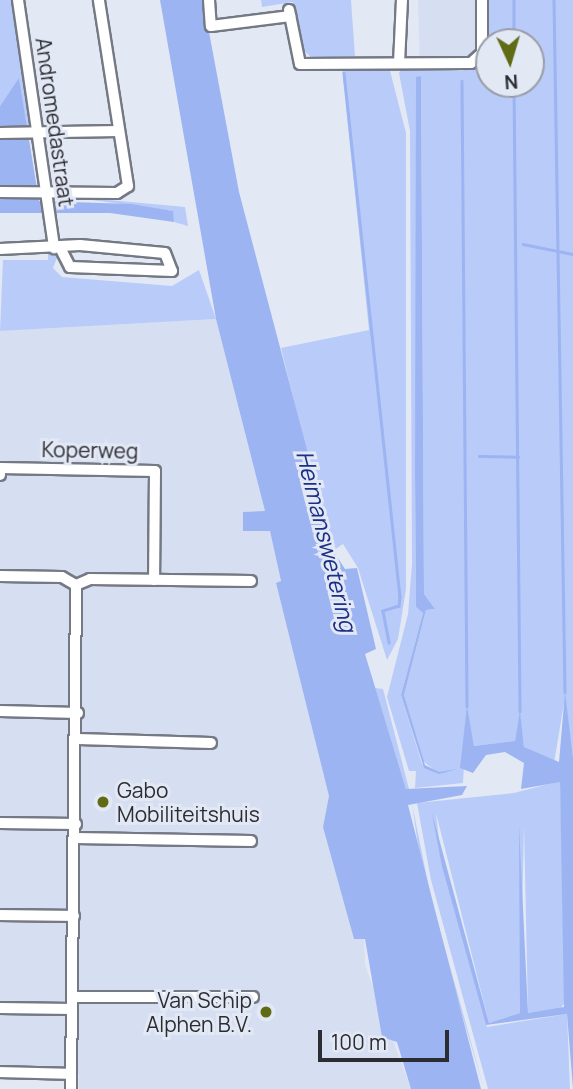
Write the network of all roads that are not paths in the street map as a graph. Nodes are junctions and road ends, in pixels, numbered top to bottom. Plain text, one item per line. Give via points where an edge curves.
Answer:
1 (18, 0) edge
2 (99, 0) edge
3 (209, 0) edge
4 (402, 0) edge
5 (482, 0) edge
6 (399, 63) junction
7 (119, 131) junction
8 (40, 132) junction
9 (0, 133) edge
10 (1, 192) edge
11 (44, 193) junction
12 (57, 248) junction
13 (0, 249) edge
14 (0, 463) edge
15 (0, 468) edge
16 (0, 475) edge
17 (0, 576) edge
18 (154, 580) junction
19 (251, 581) dead end
20 (76, 585) junction
21 (0, 711) edge
22 (78, 713) junction
23 (78, 739) junction
24 (211, 743) dead end
25 (0, 823) edge
26 (76, 824) junction
27 (76, 838) junction
28 (251, 841) dead end
29 (0, 915) edge
30 (74, 916) junction
31 (72, 996) junction
32 (253, 998) dead end
33 (0, 1009) edge
34 (72, 1009) junction
35 (0, 1072) edge
36 (71, 1074) junction
37 (71, 1089) edge

1 - 8 street, Andromedastraat
2 - 7 street
3 - 6 street via 211,26 289,13 300,64
4 - 6 street
5 - 6 street via 482,54 477,60
7 - 8 street
7 - 11 street via 124,191
8 - 9 street
8 - 11 street, Andromedastraat
10 - 11 street
11 - 12 street, Andromedastraat
12 - 12 street via 165,253 172,271 70,267
12 - 13 street
14 - 15 street
15 - 16 street
15 - 18 street, Koperweg via 155,471
17 - 20 street via 62,577
18 - 19 street
18 - 20 street via 90,579
20 - 22 street
21 - 22 street
22 - 23 street
23 - 24 street
23 - 26 street
25 - 26 street
26 - 27 street
27 - 28 street
27 - 30 street
29 - 30 street
30 - 31 street
31 - 32 street
31 - 34 street
33 - 34 street
34 - 36 street
35 - 36 street
36 - 37 street

